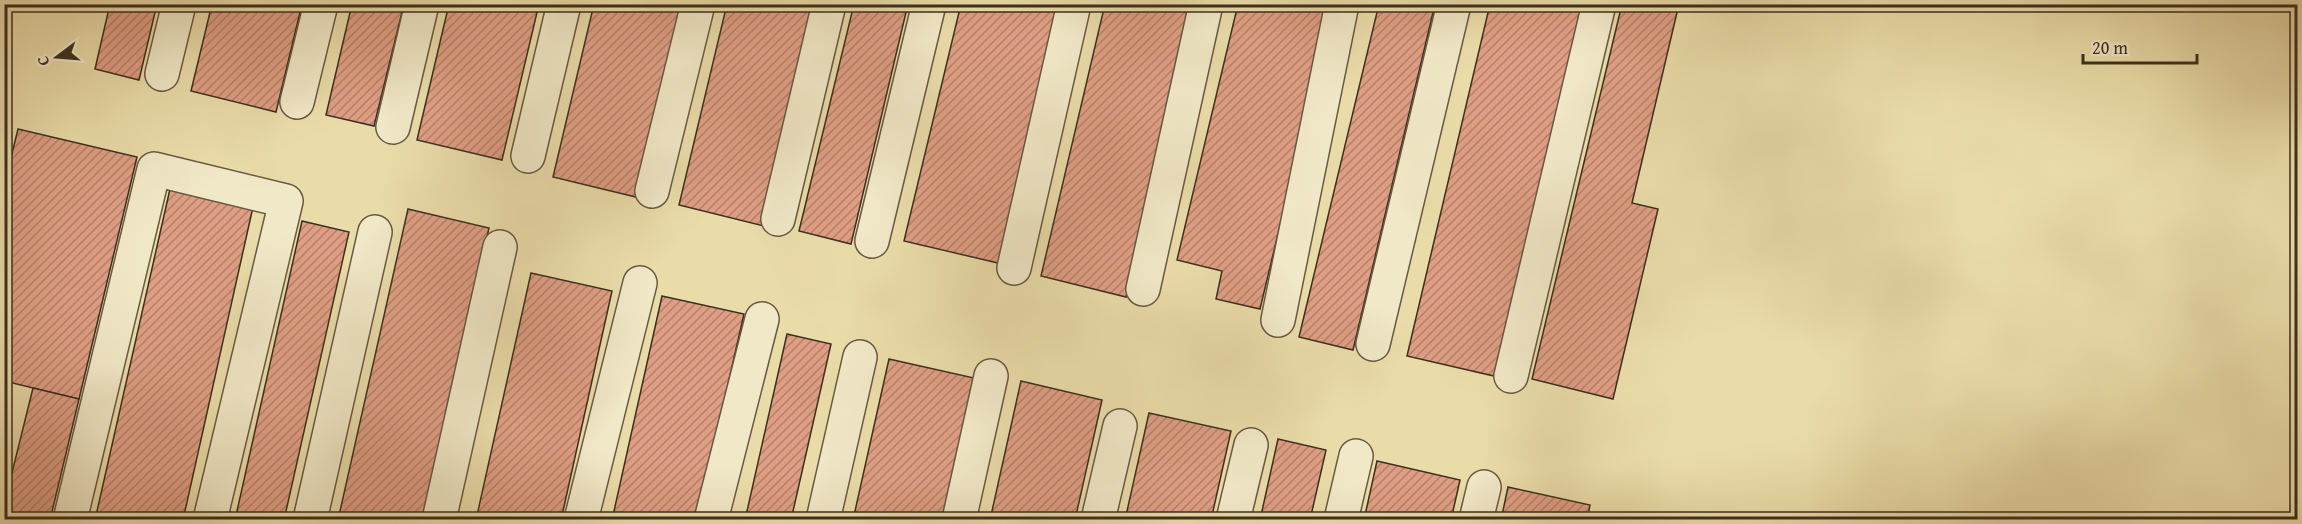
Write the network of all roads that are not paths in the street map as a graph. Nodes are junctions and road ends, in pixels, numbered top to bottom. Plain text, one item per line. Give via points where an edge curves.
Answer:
1 (179, 4) edge
2 (321, 4) edge
3 (422, 4) edge
4 (564, 4) edge
5 (698, 4) edge
6 (829, 4) edge
7 (929, 4) edge
8 (1074, 4) edge
9 (1206, 4) edge
10 (1342, 4) edge
11 (1454, 4) edge
12 (1599, 4) edge
13 (162, 74) dead end
14 (297, 102) dead end
15 (393, 127) dead end
16 (528, 156) dead end
17 (652, 191) dead end
18 (778, 219) dead end
19 (375, 232) dead end
20 (872, 241) dead end
21 (500, 247) dead end
22 (1014, 268) dead end
23 (640, 283) dead end
24 (1143, 289) dead end
25 (762, 319) dead end
26 (1278, 320) dead end
27 (1373, 344) dead end
28 (860, 357) dead end
29 (991, 376) dead end
30 (1512, 376) dead end
31 (1120, 426) dead end
32 (1251, 445) dead end
33 (1356, 456) dead end
34 (1484, 487) dead end
35 (70, 519) edge
36 (210, 519) edge
37 (310, 519) edge
38 (439, 519) edge
39 (581, 519) edge
40 (711, 519) edge
41 (823, 519) edge
42 (959, 519) edge
43 (1098, 519) edge
44 (1233, 519) edge
45 (1341, 519) edge
46 (1476, 519) edge

1 - 13 lane
2 - 14 lane
3 - 15 lane
4 - 16 lane
5 - 17 lane
6 - 18 lane
7 - 20 lane
8 - 22 lane
9 - 24 lane
10 - 26 lane
11 - 27 lane
12 - 30 lane
19 - 37 lane
21 - 38 lane
23 - 39 lane
25 - 40 lane
28 - 41 lane
29 - 42 lane
31 - 43 lane
32 - 44 lane
33 - 45 lane
34 - 46 lane
35 - 36 lane via 154,170 286,201

